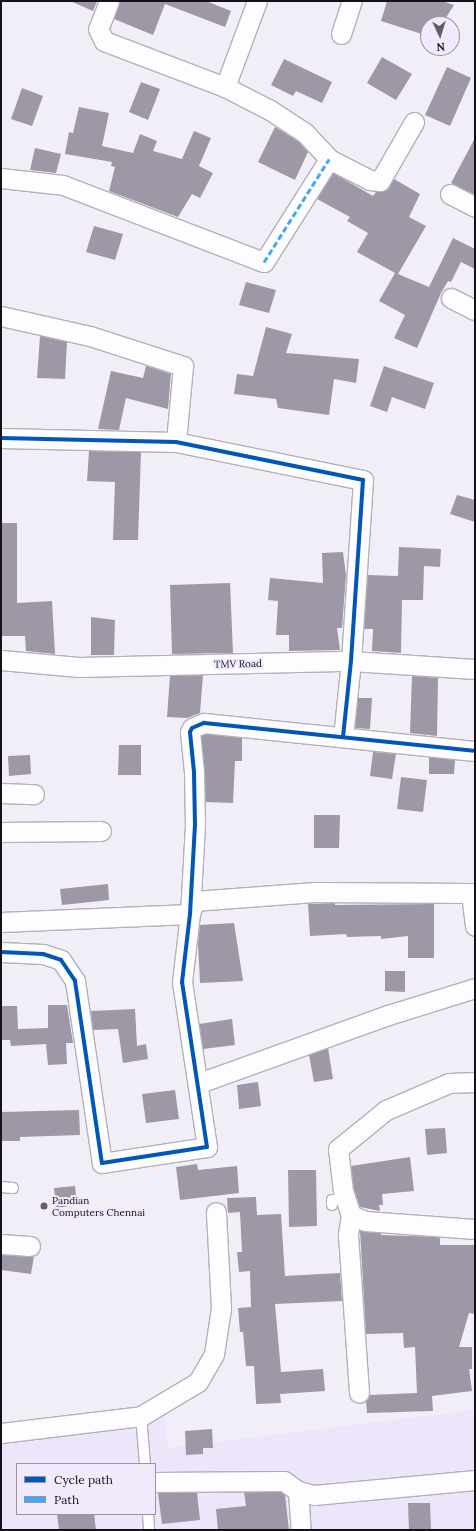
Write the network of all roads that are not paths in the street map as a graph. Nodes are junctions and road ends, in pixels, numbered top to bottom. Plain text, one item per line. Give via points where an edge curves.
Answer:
1 (109, 1) edge
2 (257, 1) edge
3 (352, 1) edge
4 (341, 34) dead end
5 (225, 87) junction
6 (414, 122) dead end
7 (329, 159) junction
8 (1, 178) edge
9 (450, 194) dead end
10 (475, 206) edge
11 (451, 298) dead end
12 (475, 310) edge
13 (1, 316) edge
14 (1, 438) edge
15 (176, 442) junction
16 (1, 660) edge
17 (351, 661) junction
18 (474, 665) edge
19 (343, 737) junction
20 (475, 751) edge
21 (1, 793) edge
22 (34, 794) dead end
23 (101, 831) dead end
24 (1, 832) edge
25 (190, 914) junction
26 (1, 922) edge
27 (475, 926) edge
28 (1, 952) edge
29 (475, 988) edge
30 (475, 1082) edge
31 (199, 1083) junction
32 (1, 1187) edge
33 (13, 1188) dead end
34 (338, 1202) junction
35 (216, 1212) dead end
36 (475, 1229) edge
37 (1, 1244) edge
38 (30, 1246) dead end
39 (359, 1393) dead end
40 (141, 1416) junction
41 (1, 1433) edge
42 (144, 1463) edge
43 (475, 1480) edge
44 (156, 1482) edge
45 (298, 1491) junction
46 (148, 1515) edge
47 (148, 1530) edge
48 (301, 1530) edge

1 - 5 street via 98,29 104,41
2 - 5 street
3 - 4 street
5 - 7 street via 270,110 305,133
6 - 7 street via 380,180 370,180
7 - 8 street via 264,262 63,185
9 - 10 street
11 - 12 street
13 - 15 street via 90,336 183,366
14 - 15 street
15 - 17 street via 363,480
16 - 17 street, TMV Road via 79,667
17 - 18 street, TMV Road
17 - 19 street
19 - 20 street
19 - 25 street via 204,722 192,728 190,732 195,825
21 - 22 street
23 - 24 street
25 - 26 street
25 - 27 street via 194,901 202,900 315,892 472,893
25 - 31 street via 182,982
28 - 31 street via 43,954 61,960 75,981 102,1163 207,1147
29 - 31 street via 388,1015
30 - 34 street via 450,1083 386,1110 338,1149
32 - 33 lane
34 - 36 street via 365,1221
34 - 39 street via 349,1249
35 - 40 street via 221,1308 214,1354 198,1382
37 - 38 street
40 - 41 street
40 - 42 lane
43 - 45 street via 314,1495
44 - 45 street via 284,1481
45 - 48 street
46 - 47 lane

